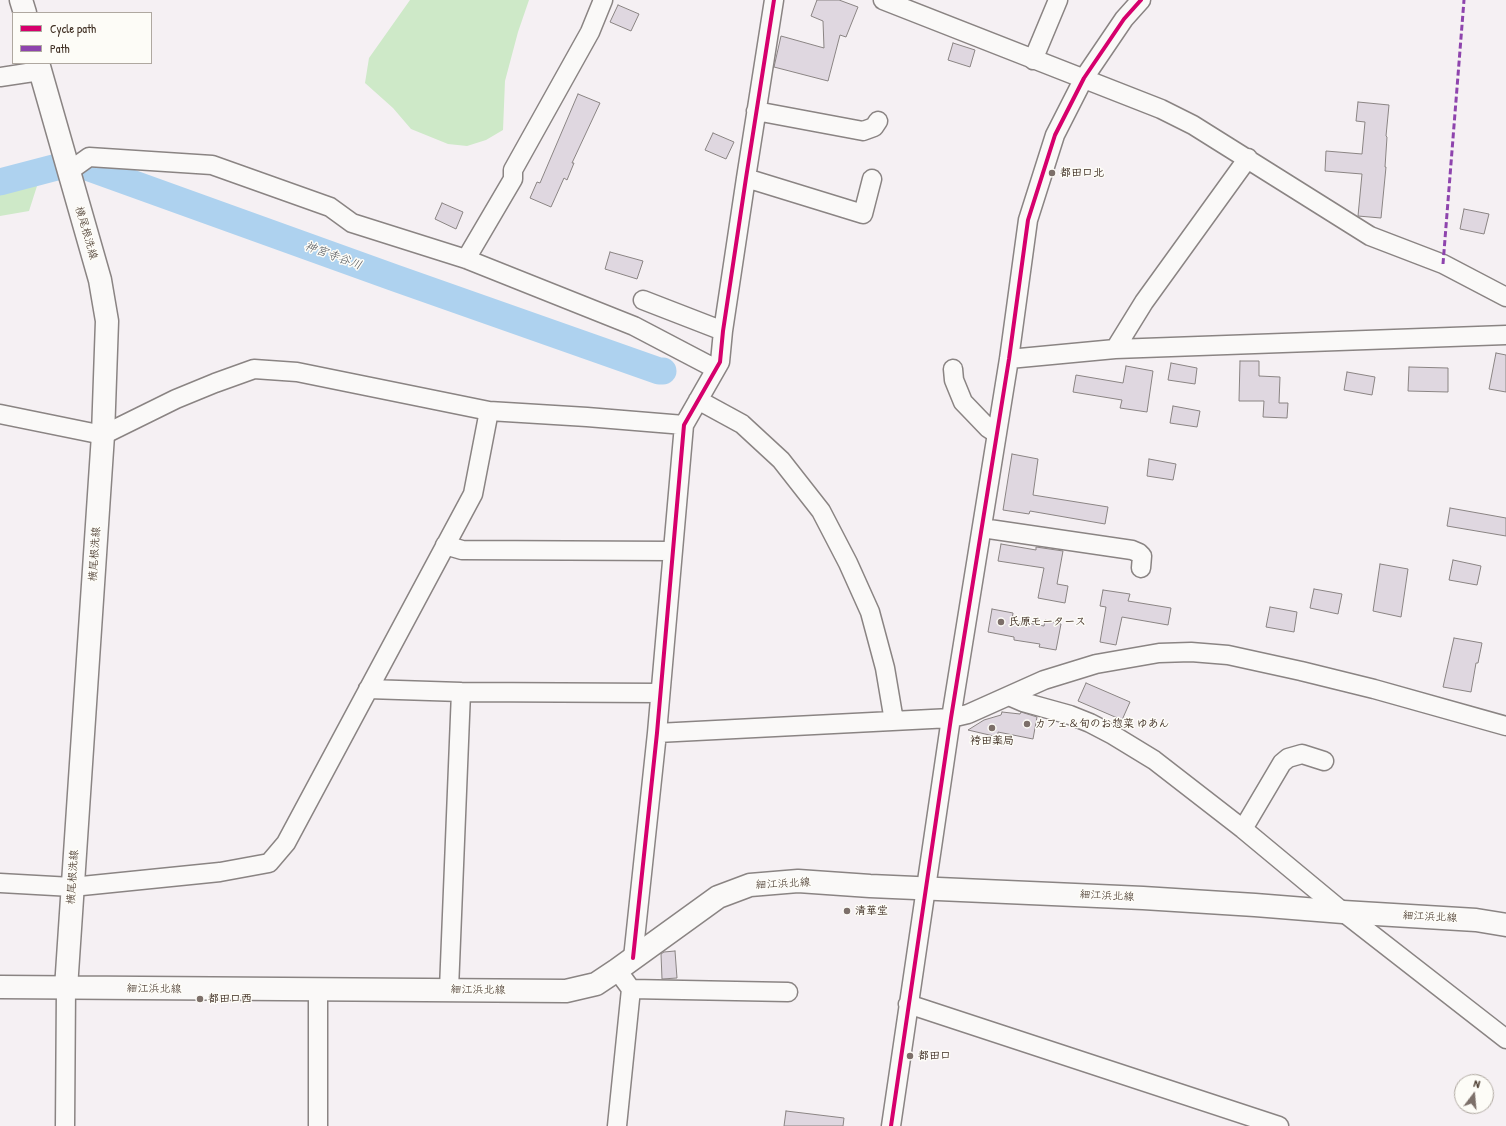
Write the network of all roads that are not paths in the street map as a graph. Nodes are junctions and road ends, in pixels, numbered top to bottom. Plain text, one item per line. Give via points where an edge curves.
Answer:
1 (21, 0) edge
2 (603, 0) edge
3 (774, 0) edge
4 (883, 0) edge
5 (1058, 0) edge
6 (1141, 0) edge
7 (25, 12) edge
8 (1033, 60) junction
9 (39, 67) edge
10 (0, 77) edge
11 (1084, 78) junction
12 (756, 111) junction
13 (878, 121) dead end
14 (1248, 158) junction
15 (68, 172) junction
16 (746, 178) junction
17 (872, 179) dead end
18 (466, 259) junction
19 (1506, 297) edge
20 (643, 300) dead end
21 (723, 331) junction
22 (1506, 335) edge
23 (1115, 349) junction
24 (1009, 359) junction
25 (716, 369) junction
26 (953, 369) dead end
27 (698, 400) junction
28 (489, 411) junction
29 (0, 414) edge
30 (684, 425) junction
31 (997, 434) junction
32 (103, 435) junction
33 (982, 528) junction
34 (445, 545) junction
35 (672, 551) junction
36 (1141, 568) dead end
37 (368, 689) junction
38 (461, 692) junction
39 (660, 693) junction
40 (1009, 696) junction
41 (951, 718) junction
42 (894, 721) junction
43 (1506, 726) edge
44 (657, 733) junction
45 (1324, 761) dead end
46 (1243, 829) junction
47 (0, 883) edge
48 (72, 887) junction
49 (925, 888) junction
50 (1343, 912) junction
51 (1506, 925) edge
52 (625, 964) junction
53 (0, 987) edge
54 (66, 988) junction
55 (449, 989) junction
56 (630, 989) junction
57 (318, 990) junction
58 (788, 992) dead end
59 (908, 1004) junction
60 (1506, 1039) edge
61 (64, 1126) edge
62 (318, 1126) edge
63 (617, 1126) edge
64 (891, 1126) edge
65 (1279, 1126) edge

1 - 7 main road
2 - 18 street via 590,32 513,170 513,179
3 - 12 street
4 - 8 street
5 - 8 street
6 - 11 street via 1124,19
8 - 11 street
9 - 10 street
9 - 15 main road, 横尾根洗線
11 - 14 street via 1194,125
11 - 24 street via 1055,135 1028,220
12 - 13 street via 863,131 874,127
12 - 16 street
14 - 19 street via 1370,236 1443,264
14 - 23 street via 1144,302
15 - 18 street via 89,156 212,165 330,208 352,223
15 - 32 main road, 横尾根洗線 via 100,280 107,321
16 - 17 street via 863,214
16 - 21 street
18 - 25 street via 634,326
20 - 21 street
21 - 25 street via 720,362
22 - 23 street
23 - 24 street
24 - 31 street
25 - 27 street
26 - 31 street via 954,380 964,402
27 - 30 street
27 - 42 street via 742,424 781,460 821,511 848,562 870,612 885,668
28 - 30 street
28 - 32 street via 297,372 254,369 176,399
28 - 34 street via 473,494
29 - 32 street
30 - 35 street
31 - 33 street
32 - 48 main road, 横尾根洗線
33 - 36 street via 1132,550 1142,556
33 - 41 street
34 - 35 street via 462,550
34 - 37 street
35 - 39 street
37 - 38 street
37 - 48 street via 286,843 269,863 220,872
38 - 39 street
38 - 55 street
39 - 44 street
40 - 41 street via 968,714
40 - 43 street via 1044,680 1096,664 1159,653 1210,652 1308,672
40 - 46 street via 1070,716 1113,734 1154,760
41 - 42 street
41 - 49 street
42 - 44 street
44 - 52 street
45 - 46 street via 1302,754 1288,758 1282,763
46 - 50 street
47 - 48 street
48 - 54 main road, 横尾根洗線
49 - 50 main road, 細江浜北線 via 1143,898
49 - 52 main road, 細江浜北線 via 798,881 750,885 718,897
49 - 59 street
50 - 51 main road, 細江浜北線 via 1476,920
50 - 60 street
52 - 55 main road, 細江浜北線 via 596,984 566,991
52 - 56 street
53 - 54 main road
54 - 57 main road, 細江浜北線
54 - 61 street
55 - 57 main road, 細江浜北線
56 - 58 street
56 - 63 street
57 - 62 street
59 - 64 street
59 - 65 street

